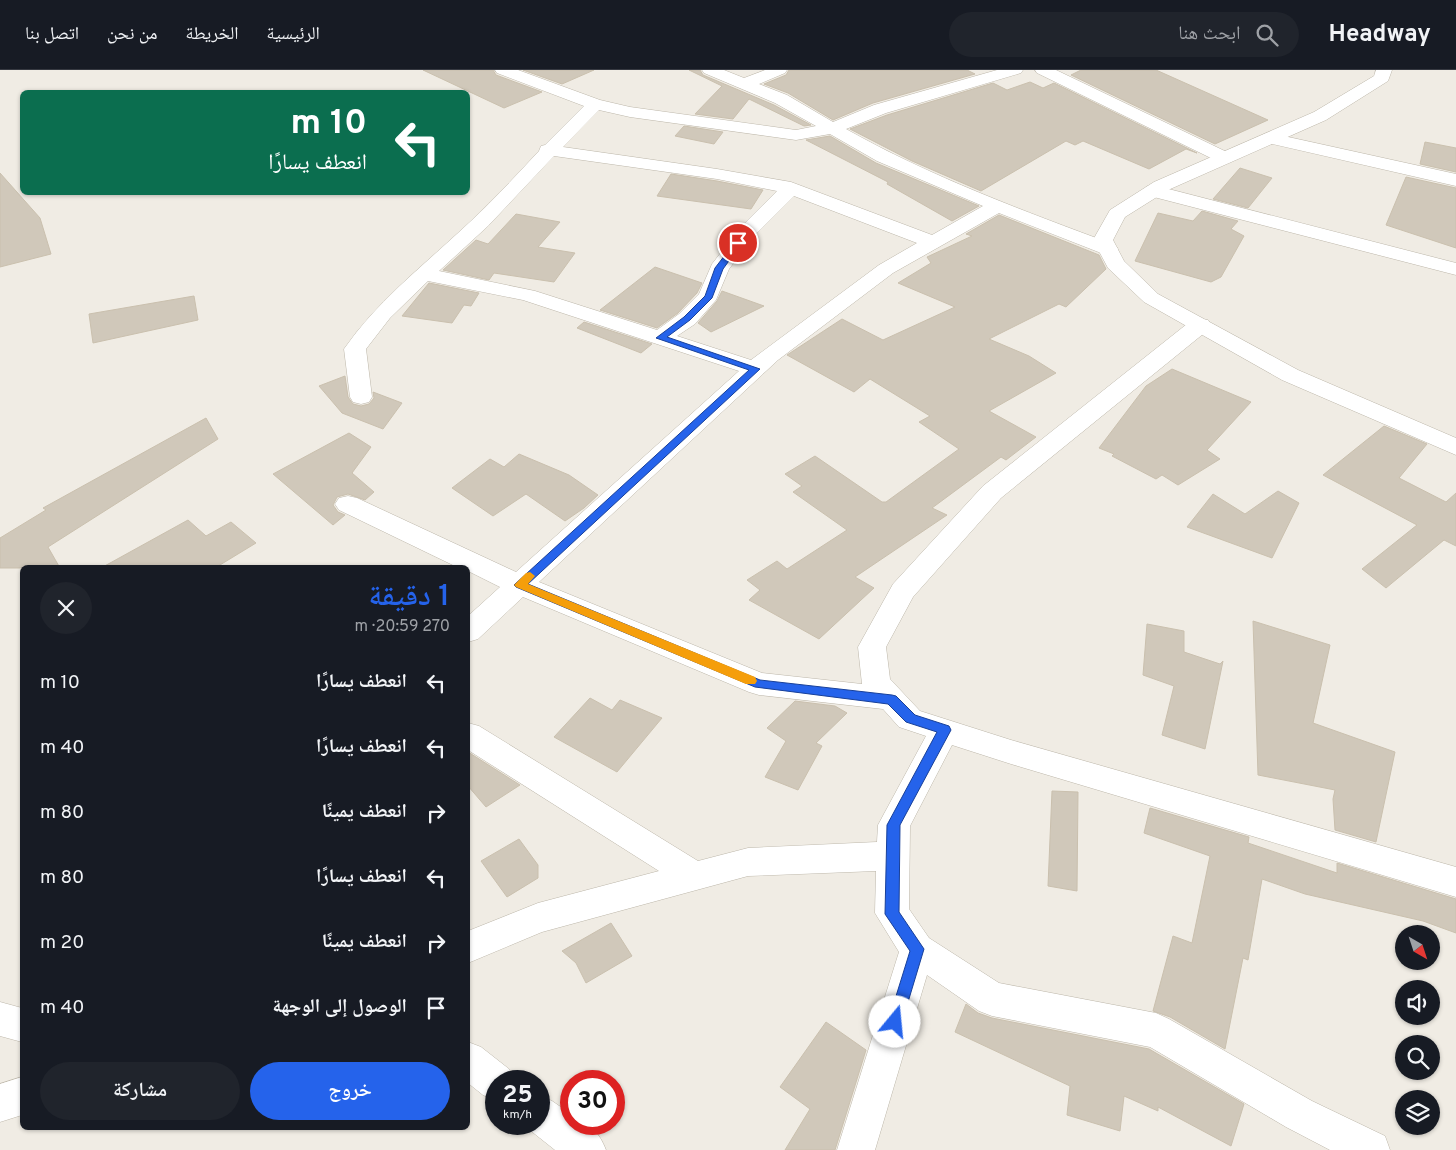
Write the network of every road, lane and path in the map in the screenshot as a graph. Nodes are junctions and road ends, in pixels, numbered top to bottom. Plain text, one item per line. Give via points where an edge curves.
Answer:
1 (503, 70) edge
2 (710, 70) edge
3 (779, 70) edge
4 (1015, 70) edge
5 (1043, 70) edge
6 (1080, 70) edge
7 (1384, 70) edge
8 (1059, 77) junction
9 (744, 84) junction
10 (595, 104) junction
11 (833, 128) junction
12 (1270, 138) junction
13 (547, 150) junction
14 (1225, 158) junction
15 (1456, 180) edge
16 (791, 188) junction
17 (1154, 191) junction
18 (998, 205) junction
19 (933, 242) junction
20 (1108, 249) junction
21 (1456, 269) edge
22 (422, 274) junction
23 (1200, 325) junction
24 (660, 338) junction
25 (755, 369) junction
26 (361, 397) dead end
27 (1456, 447) edge
28 (348, 504) dead end
29 (520, 585) junction
30 (470, 630) edge
31 (892, 700) junction
32 (945, 730) junction
33 (470, 736) edge
34 (892, 856) junction
35 (695, 876) junction
36 (1456, 882) edge
37 (470, 946) edge
38 (917, 949) junction
39 (0, 1019) edge
40 (20, 1024) edge
41 (470, 1062) edge
42 (485, 1073) edge
43 (20, 1097) edge
44 (0, 1103) edge
45 (550, 1122) edge
46 (588, 1150) edge
47 (856, 1150) edge
48 (1371, 1150) edge

1 - 10 street
2 - 9 street
3 - 9 street
4 - 11 street via 880,109
5 - 8 street
6 - 8 street
7 - 12 street via 1382,78 1320,116
8 - 14 street
9 - 11 street via 781,99
10 - 11 street via 630,112 796,135
10 - 13 street
11 - 18 street via 883,156
12 - 14 street
12 - 15 street
13 - 16 street
13 - 22 street via 480,222
14 - 17 street
16 - 19 street
16 - 24 street via 748,231 719,268 709,296 687,319
17 - 20 street via 1117,214 1103,240
17 - 21 street
18 - 19 street
18 - 20 street
19 - 25 street via 886,269
20 - 23 street via 1115,264 1150,298
22 - 24 street via 528,294
22 - 26 street via 355,349
23 - 27 street via 1290,375
23 - 31 street via 992,492 903,591 872,647 876,684
24 - 25 street
25 - 29 street
28 - 29 street
29 - 30 street
29 - 31 street via 759,684
31 - 32 street via 910,719
32 - 34 street via 894,825
32 - 36 street
33 - 35 street
34 - 35 street via 748,862
34 - 38 street via 892,914
35 - 37 street via 538,918
38 - 47 street
38 - 48 street via 992,999 1156,1031 1299,1114
39 - 40 street
41 - 42 street
43 - 44 street
45 - 46 street

